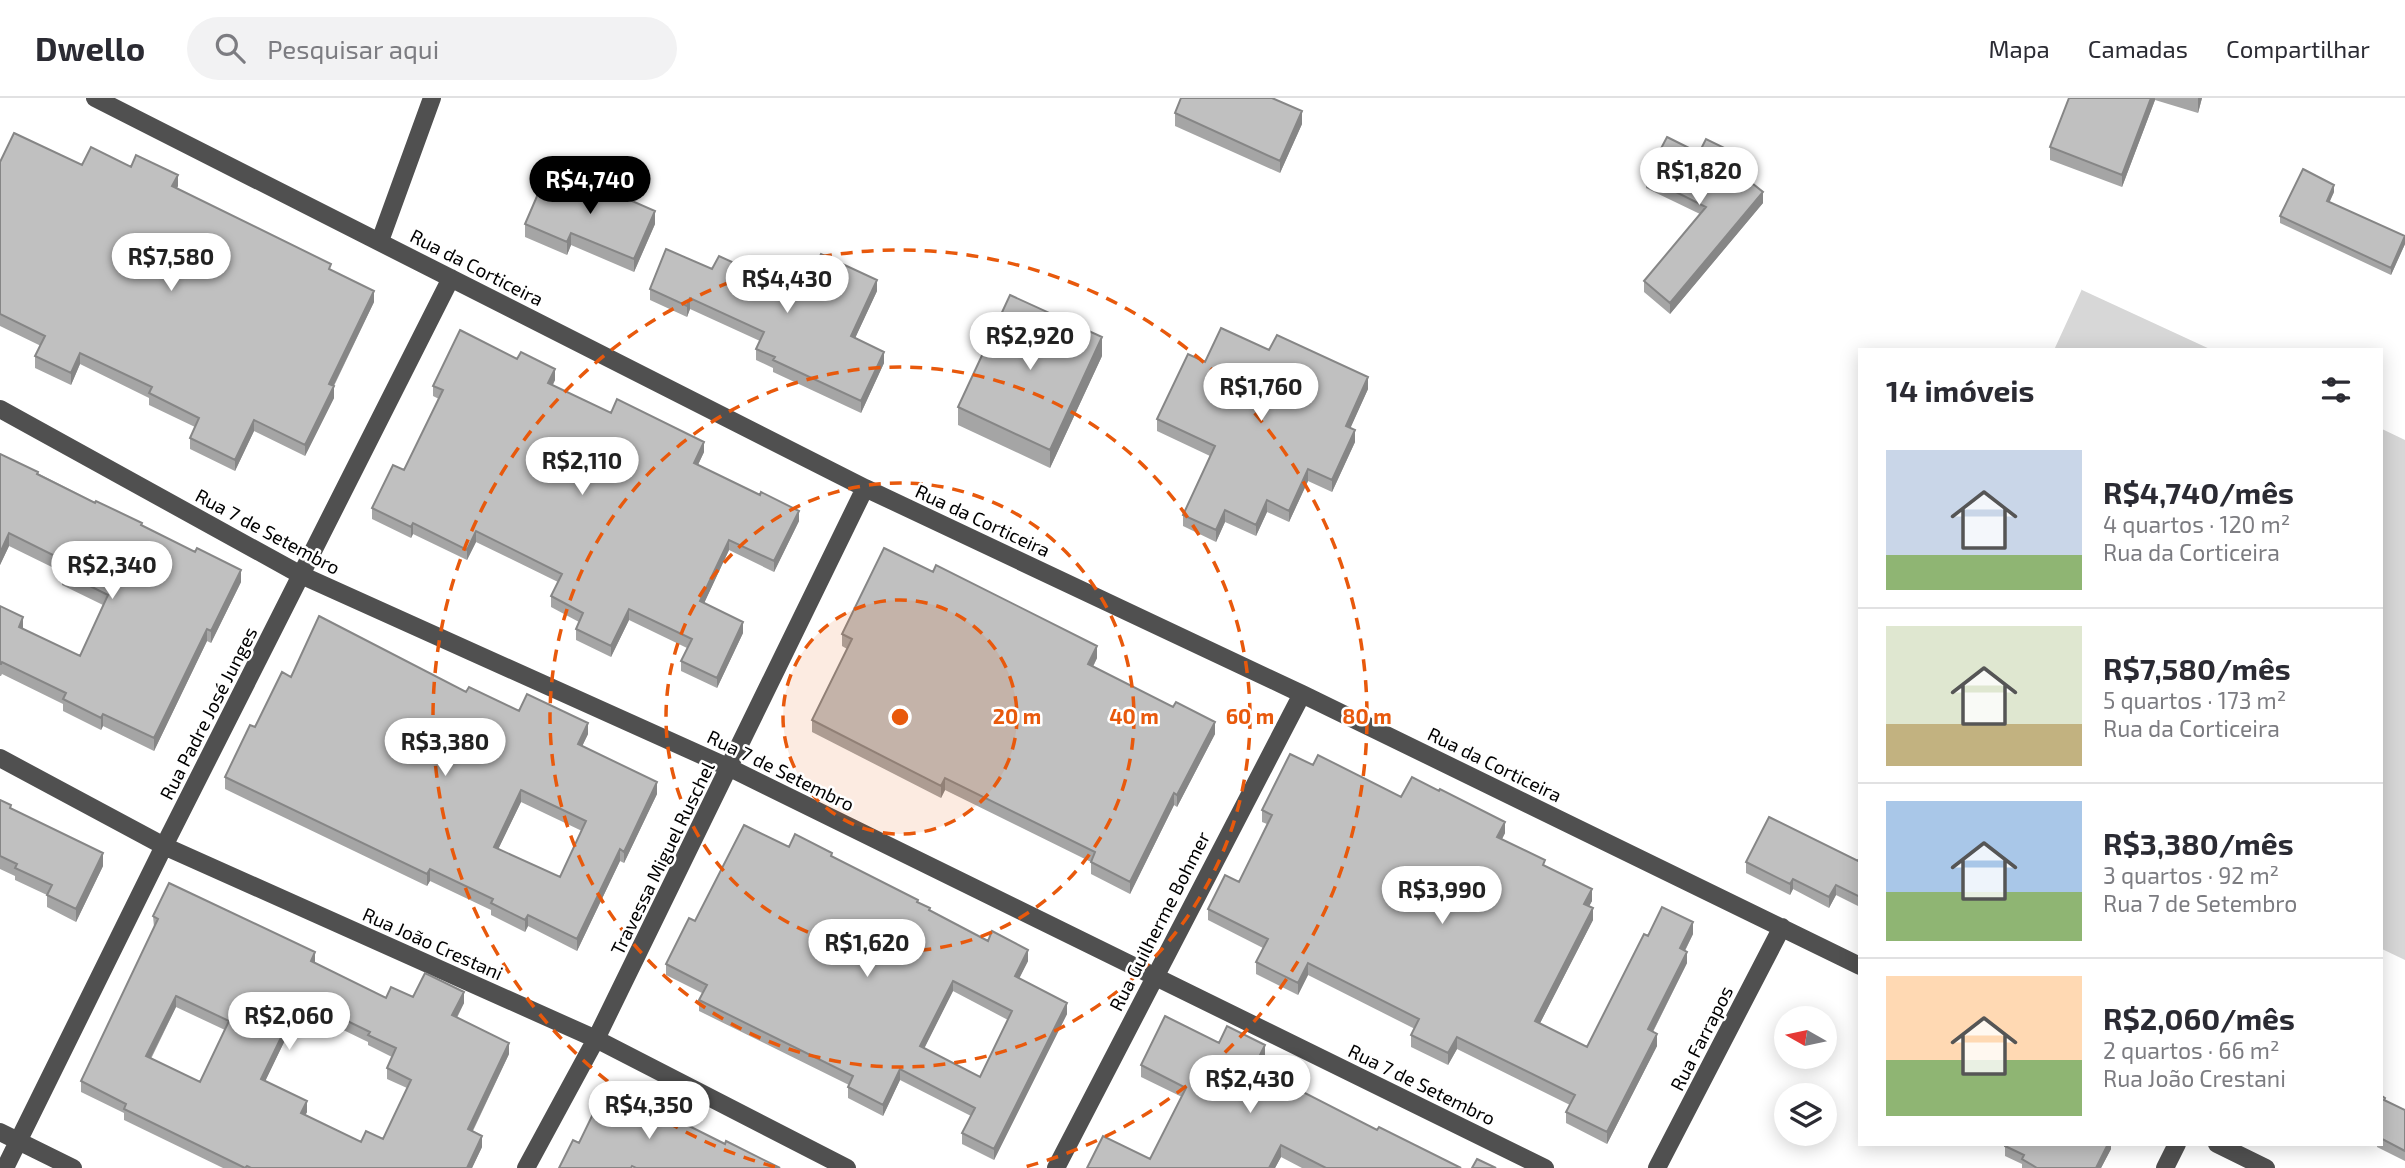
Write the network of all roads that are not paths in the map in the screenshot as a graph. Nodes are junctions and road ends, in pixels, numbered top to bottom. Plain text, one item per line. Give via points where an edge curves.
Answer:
1 (95, 98) edge
2 (432, 98) edge
3 (380, 241) junction
4 (451, 278) junction
5 (0, 409) edge
6 (865, 488) junction
7 (301, 575) junction
8 (1301, 694) junction
9 (0, 758) edge
10 (730, 768) junction
11 (164, 846) junction
12 (1782, 927) junction
13 (1858, 965) edge
14 (1154, 975) junction
15 (596, 1039) junction
16 (0, 1132) edge
17 (18, 1141) junction
18 (2176, 1146) edge
19 (2221, 1146) edge
20 (5, 1168) edge
21 (73, 1168) edge
22 (526, 1168) edge
23 (847, 1168) edge
24 (1056, 1168) edge
25 (1545, 1168) edge
26 (1657, 1168) edge
27 (2165, 1168) edge
28 (2266, 1168) edge

1 - 3 street, Rua da Corticeira
2 - 3 street
3 - 4 street, Rua da Corticeira
4 - 6 street, Rua da Corticeira
4 - 7 street, Rua Padre José Junges
5 - 7 street, Rua 7 de Setembro
6 - 8 street, Rua da Corticeira
6 - 10 street, Travessa Miguel Ruschel
7 - 10 street, Rua 7 de Setembro
7 - 11 street, Rua Padre José Junges
8 - 12 street, Rua da Corticeira
8 - 14 street, Rua Guilherme Bohmer
9 - 11 street, Rua João Crestani
10 - 14 street, Rua 7 de Setembro
10 - 15 street, Travessa Miguel Ruschel
11 - 15 street, Rua João Crestani
11 - 17 street, Rua Padre José Junges
12 - 13 street, Rua da Corticeira
12 - 26 street, Rua Farrapos
14 - 24 street, Rua Guilherme Bohmer
14 - 25 street, Rua 7 de Setembro
15 - 22 street, Travessa Miguel Ruschel
15 - 23 street, Rua João Crestani
16 - 17 street
17 - 20 street, Rua Padre José Junges
17 - 21 street
18 - 27 street
19 - 28 street

